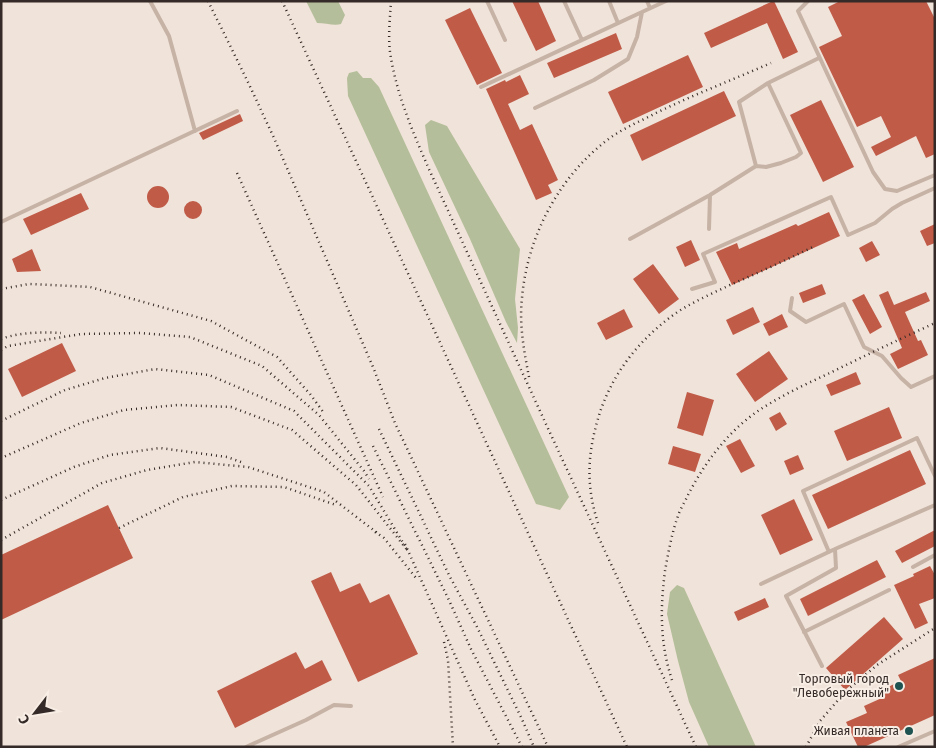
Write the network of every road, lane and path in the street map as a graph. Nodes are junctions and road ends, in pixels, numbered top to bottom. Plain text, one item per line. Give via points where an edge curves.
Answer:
1 (150, 1) edge
2 (487, 1) edge
3 (564, 1) edge
4 (609, 1) edge
5 (647, 1) edge
6 (666, 1) edge
7 (808, 1) edge
8 (650, 8) junction
9 (642, 12) junction
10 (618, 23) junction
11 (505, 40) dead end
12 (582, 40) junction
13 (819, 58) junction
14 (768, 82) junction
15 (481, 87) dead end
16 (535, 108) dead end
17 (237, 111) dead end
18 (195, 131) junction
19 (756, 166) junction
20 (935, 175) edge
21 (935, 188) edge
22 (710, 196) junction
23 (1, 222) edge
24 (709, 229) dead end
25 (630, 238) dead end
26 (692, 289) dead end
27 (792, 298) dead end
28 (935, 376) edge
29 (935, 476) edge
30 (935, 505) edge
31 (835, 549) junction
32 (828, 552) junction
33 (935, 555) edge
34 (913, 567) dead end
35 (761, 584) dead end
36 (889, 590) dead end
37 (804, 632) junction
38 (822, 666) dead end
39 (351, 706) dead end
40 (935, 731) edge
41 (246, 747) edge
42 (898, 747) edge

1 - 18 lane via 169,36
2 - 11 lane
3 - 12 lane
4 - 10 lane
5 - 8 lane
6 - 8 lane
7 - 13 lane via 798,12
8 - 9 lane
9 - 10 lane
9 - 16 lane via 628,59 594,80
10 - 12 lane
12 - 15 lane
13 - 14 lane
13 - 20 lane via 873,172 885,189 897,191
14 - 19 lane via 739,102
14 - 19 lane via 801,153 781,163
17 - 18 lane
18 - 23 lane
19 - 22 lane
21 - 26 lane via 848,235 831,197 703,254 715,282
22 - 24 lane
22 - 25 lane
27 - 28 lane via 790,311 806,322 844,304 864,347 882,356 911,387
29 - 32 lane via 917,438 802,491
30 - 31 lane
31 - 32 lane
31 - 37 lane via 836,568 786,596
32 - 35 lane
33 - 34 lane
36 - 37 lane
37 - 38 lane
39 - 41 lane via 334,705
40 - 42 lane

